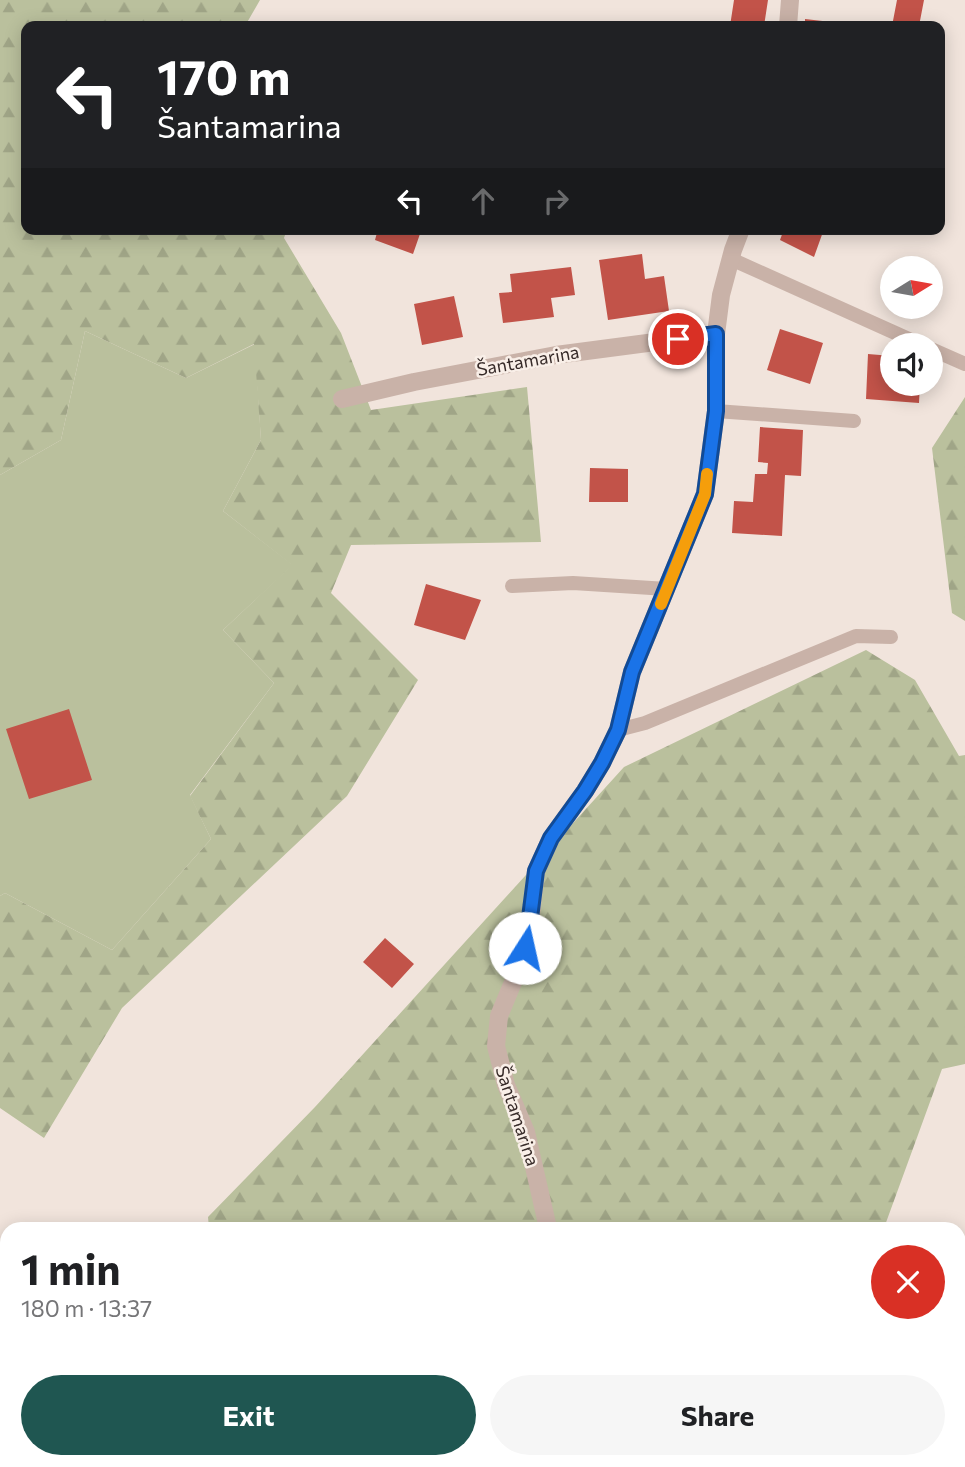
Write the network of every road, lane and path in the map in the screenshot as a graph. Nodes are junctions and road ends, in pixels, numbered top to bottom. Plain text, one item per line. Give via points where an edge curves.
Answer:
1 (790, 0) edge
2 (788, 21) edge
3 (739, 235) edge
4 (731, 259) junction
5 (895, 333) edge
6 (716, 334) junction
7 (943, 354) edge
8 (965, 364) edge
9 (342, 399) dead end
10 (716, 411) junction
11 (854, 421) dead end
12 (512, 586) dead end
13 (667, 589) junction
14 (891, 637) dead end
15 (618, 730) junction
16 (547, 1222) edge

1 - 2 street
3 - 4 street, Šantamarina
4 - 5 lane
4 - 6 street, Šantamarina
6 - 9 street, Šantamarina via 556,355
6 - 10 street, Šantamarina
7 - 8 lane
10 - 11 lane
10 - 13 street, Šantamarina via 705,494
12 - 13 lane via 573,583
13 - 15 street, Šantamarina via 632,672
14 - 15 lane via 856,636
15 - 16 street, Šantamarina via 585,791 551,838 536,871 521,963 499,1016 496,1046 526,1132

